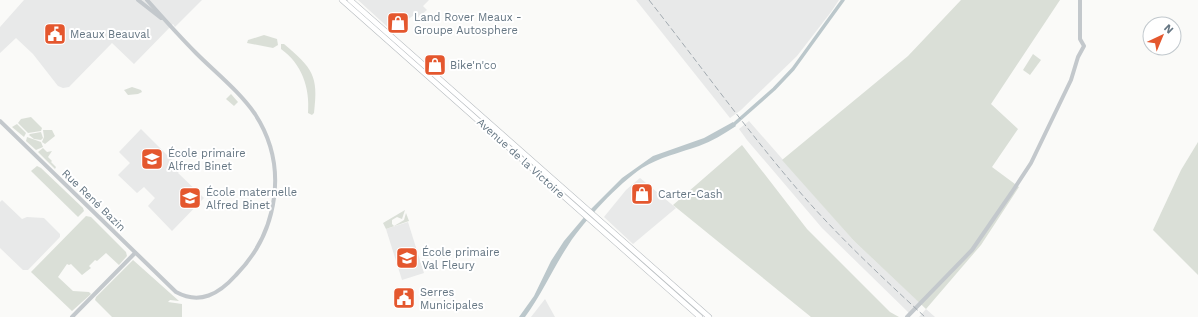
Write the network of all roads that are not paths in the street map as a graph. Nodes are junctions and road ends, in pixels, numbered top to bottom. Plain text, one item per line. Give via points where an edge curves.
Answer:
1 (141, 0) edge
2 (147, 0) edge
3 (342, 0) edge
4 (350, 0) edge
5 (1080, 0) edge
6 (163, 19) junction
7 (0, 121) edge
8 (586, 213) junction
9 (594, 219) junction
10 (135, 253) junction
11 (72, 317) edge
12 (700, 317) edge
13 (709, 317) edge
14 (908, 317) edge

1 - 6 street
2 - 6 street
3 - 8 main road, Avenue de la Victoire
4 - 8 main road, Avenue de la Victoire
5 - 14 street via 1080,38 1084,46 1071,80 1030,162 972,250
6 - 10 street, Rue René Bazin via 252,111 264,131 274,162 274,200 267,230 251,258 221,290 208,297 196,299 176,292
7 - 10 street, Rue René Bazin
8 - 9 main road, Avenue de la Victoire
9 - 12 main road, Avenue de la Victoire
9 - 13 main road, Avenue de la Victoire
10 - 11 street

